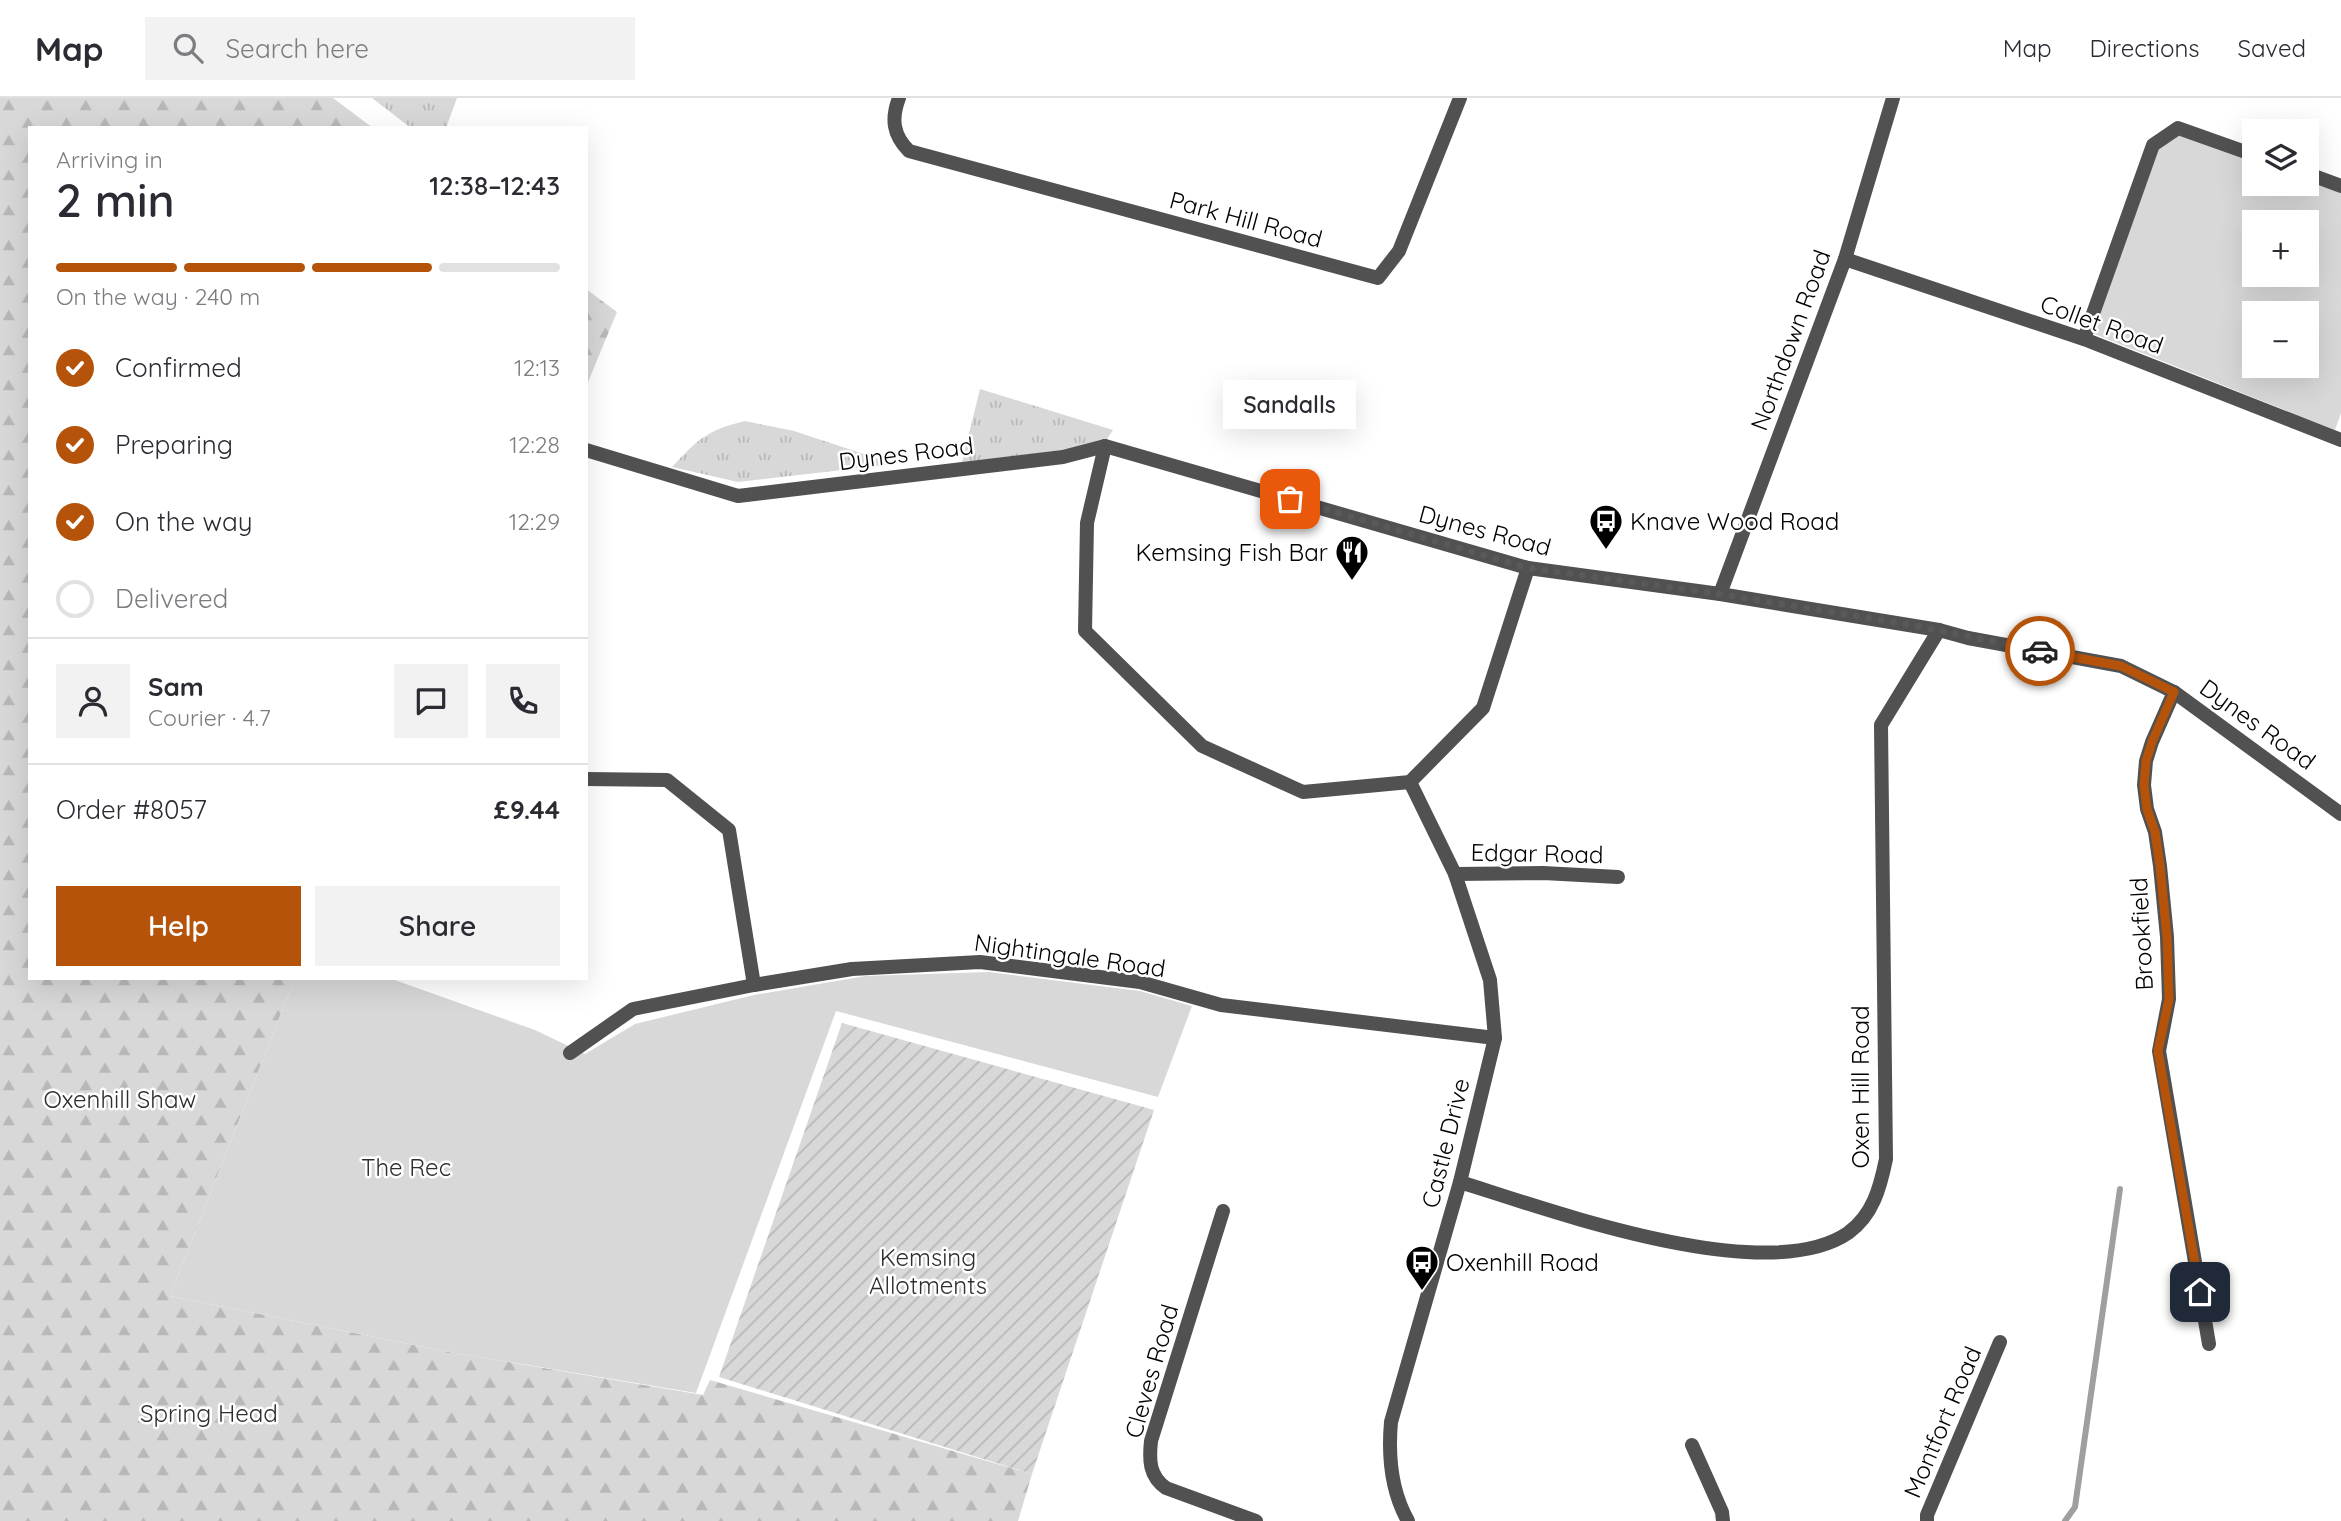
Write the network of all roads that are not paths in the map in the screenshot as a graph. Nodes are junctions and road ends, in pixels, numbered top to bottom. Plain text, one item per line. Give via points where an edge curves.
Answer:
1 (899, 98) edge
2 (1460, 98) edge
3 (1893, 98) edge
4 (2242, 151) edge
5 (2319, 178) edge
6 (2341, 186) edge
7 (1845, 259) junction
8 (2084, 339) junction
9 (2341, 440) edge
10 (1105, 446) junction
11 (588, 451) edge
12 (1528, 568) junction
13 (1720, 594) junction
14 (1939, 630) junction
15 (2174, 692) junction
16 (588, 779) edge
17 (1410, 782) junction
18 (2341, 814) edge
19 (1455, 874) junction
20 (1618, 877) dead end
21 (754, 985) junction
22 (1495, 1038) junction
23 (570, 1054) dead end
24 (1460, 1182) junction
25 (1223, 1211) dead end
26 (2000, 1342) dead end
27 (2209, 1344) dead end
28 (1692, 1445) dead end
29 (1402, 1519) edge
30 (1256, 1521) edge
31 (1723, 1521) edge
32 (1927, 1521) edge

1 - 2 street, Park Hill Road via 893,123 909,151 1378,278 1399,251
3 - 7 street, Northdown Road
4 - 8 street via 2178,128 2153,145
5 - 6 street
7 - 8 street, Collet Road
7 - 13 street, Northdown Road
8 - 9 street, Collet Road
10 - 11 street, Dynes Road via 1063,457 738,496
10 - 12 street, Dynes Road
10 - 17 street via 1087,523 1085,631 1202,746 1303,792
12 - 13 street, Dynes Road
12 - 17 street via 1483,708
13 - 14 street, Dynes Road
14 - 15 street, Dynes Road via 2121,666
14 - 24 street, Oxen Hill Road via 1881,725 1886,1159 1875,1201 1865,1216 1849,1232 1812,1249 1755,1253 1621,1231
15 - 18 street, Dynes Road
15 - 27 street, Brookfield via 2152,742 2144,785 2155,832 2167,937 2169,999 2158,1051
16 - 21 street via 667,780 729,830
17 - 19 street, Castle Drive
19 - 20 street, Edgar Road
19 - 22 street, Castle Drive via 1490,981
21 - 22 street, Nightingale Road via 852,969 980,962 1140,982 1221,1005
21 - 23 street, Nightingale Road via 633,1009
22 - 24 street, Castle Drive
24 - 29 street, Castle Drive via 1391,1422 1390,1461
25 - 30 street, Cleves Road via 1151,1441 1150,1465 1166,1488
26 - 32 street, Montfort Road
28 - 31 street

